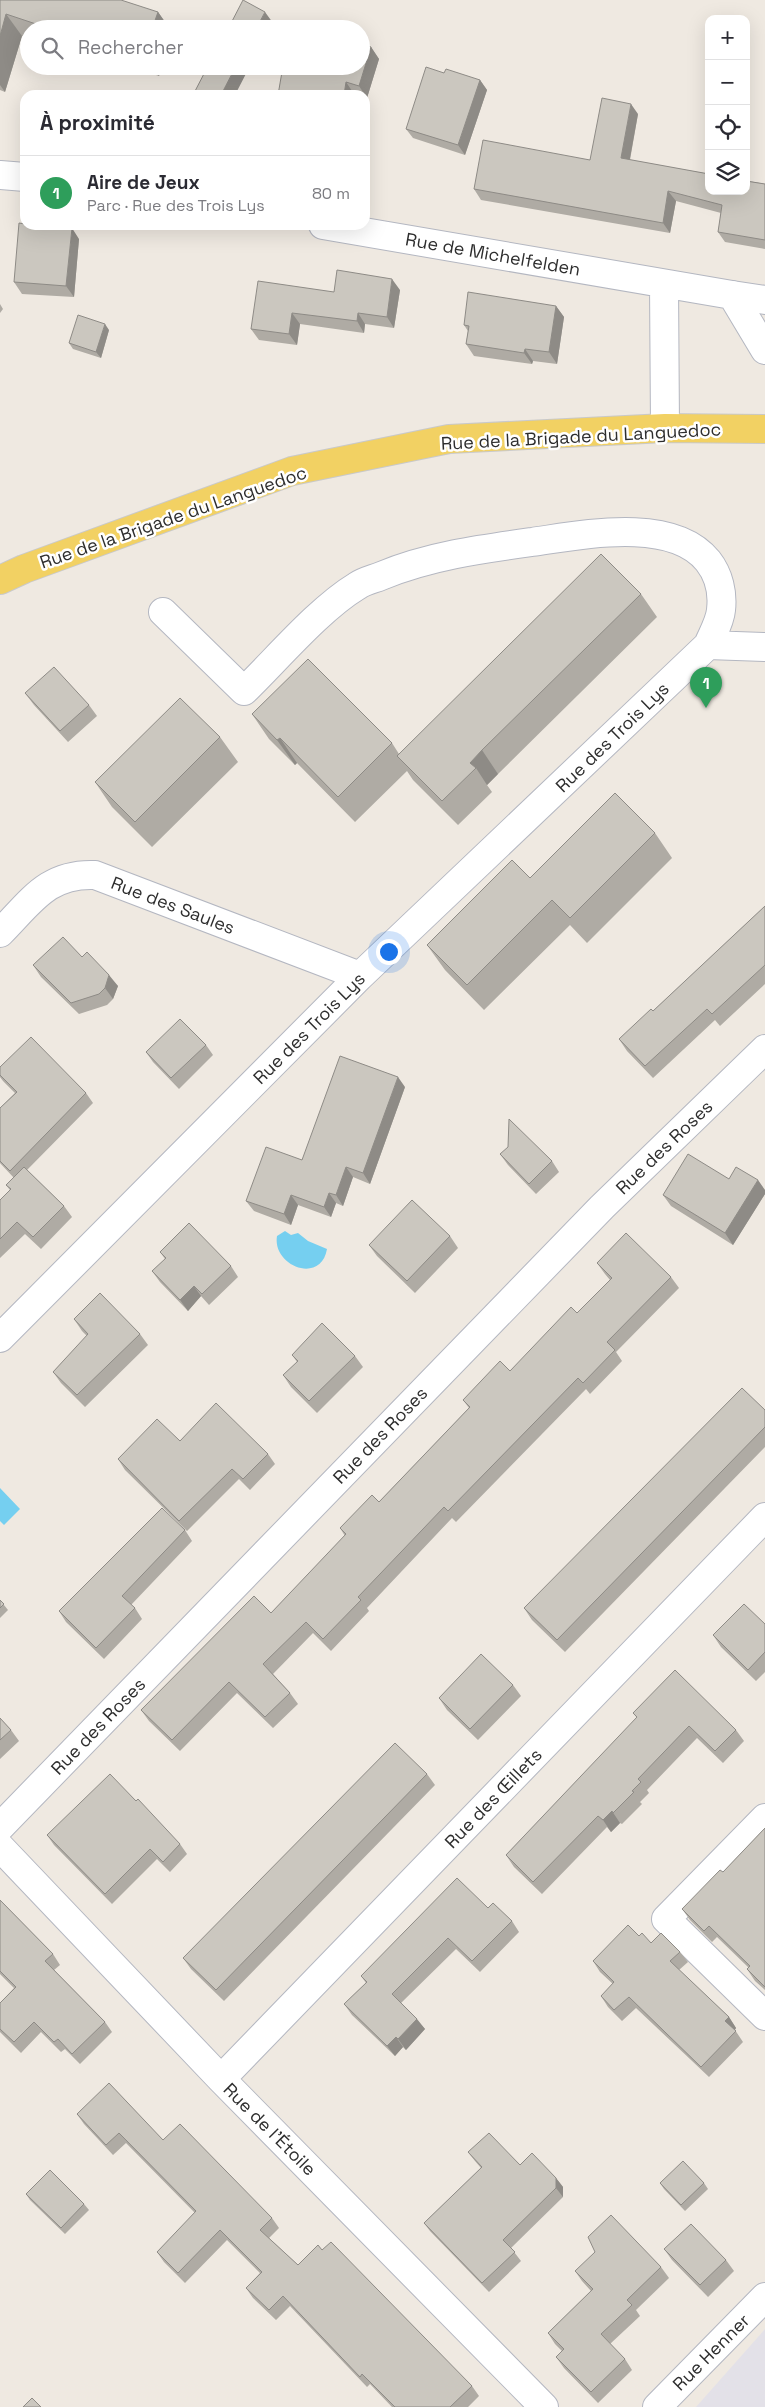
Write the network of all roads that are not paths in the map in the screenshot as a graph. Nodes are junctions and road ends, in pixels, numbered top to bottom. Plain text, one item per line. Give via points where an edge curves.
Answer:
1 (0, 175) edge
2 (20, 177) edge
3 (352, 230) edge
4 (664, 284) junction
5 (732, 295) junction
6 (765, 300) edge
7 (765, 350) edge
8 (666, 428) junction
9 (765, 429) edge
10 (0, 580) edge
11 (163, 612) dead end
12 (708, 646) junction
13 (765, 647) edge
14 (0, 933) edge
15 (360, 976) junction
16 (765, 1049) edge
17 (0, 1338) edge
18 (765, 1517) edge
19 (765, 1818) edge
20 (0, 1826) edge
21 (0, 1847) edge
22 (765, 2016) edge
23 (221, 2078) junction
24 (765, 2297) edge
25 (544, 2407) edge
26 (657, 2407) edge

1 - 2 street
3 - 4 street, Rue de Michelfelden
4 - 5 street, Rue de Michelfelden
4 - 8 street
5 - 6 street
5 - 7 street
8 - 9 main road, Rue de la Brigade du Languedoc
8 - 10 main road, Rue de la Brigade du Languedoc via 449,439 292,471
11 - 12 street, Rue des Trois Lys via 244,691 328,608 358,585 403,567 478,549 599,533 646,533 678,539 699,550 714,569 722,591 721,612
12 - 13 street
12 - 15 street, Rue des Trois Lys
14 - 15 street, Rue des Saules via 47,887 63,878 95,875
15 - 17 street, Rue des Trois Lys
16 - 20 street, Rue des Roses via 602,1207
18 - 23 street, Rue des Œillets
19 - 22 street via 666,1919
21 - 23 street, Rue de l'Étoile
23 - 25 street, Rue de l'Étoile
24 - 26 street, Rue Henner

